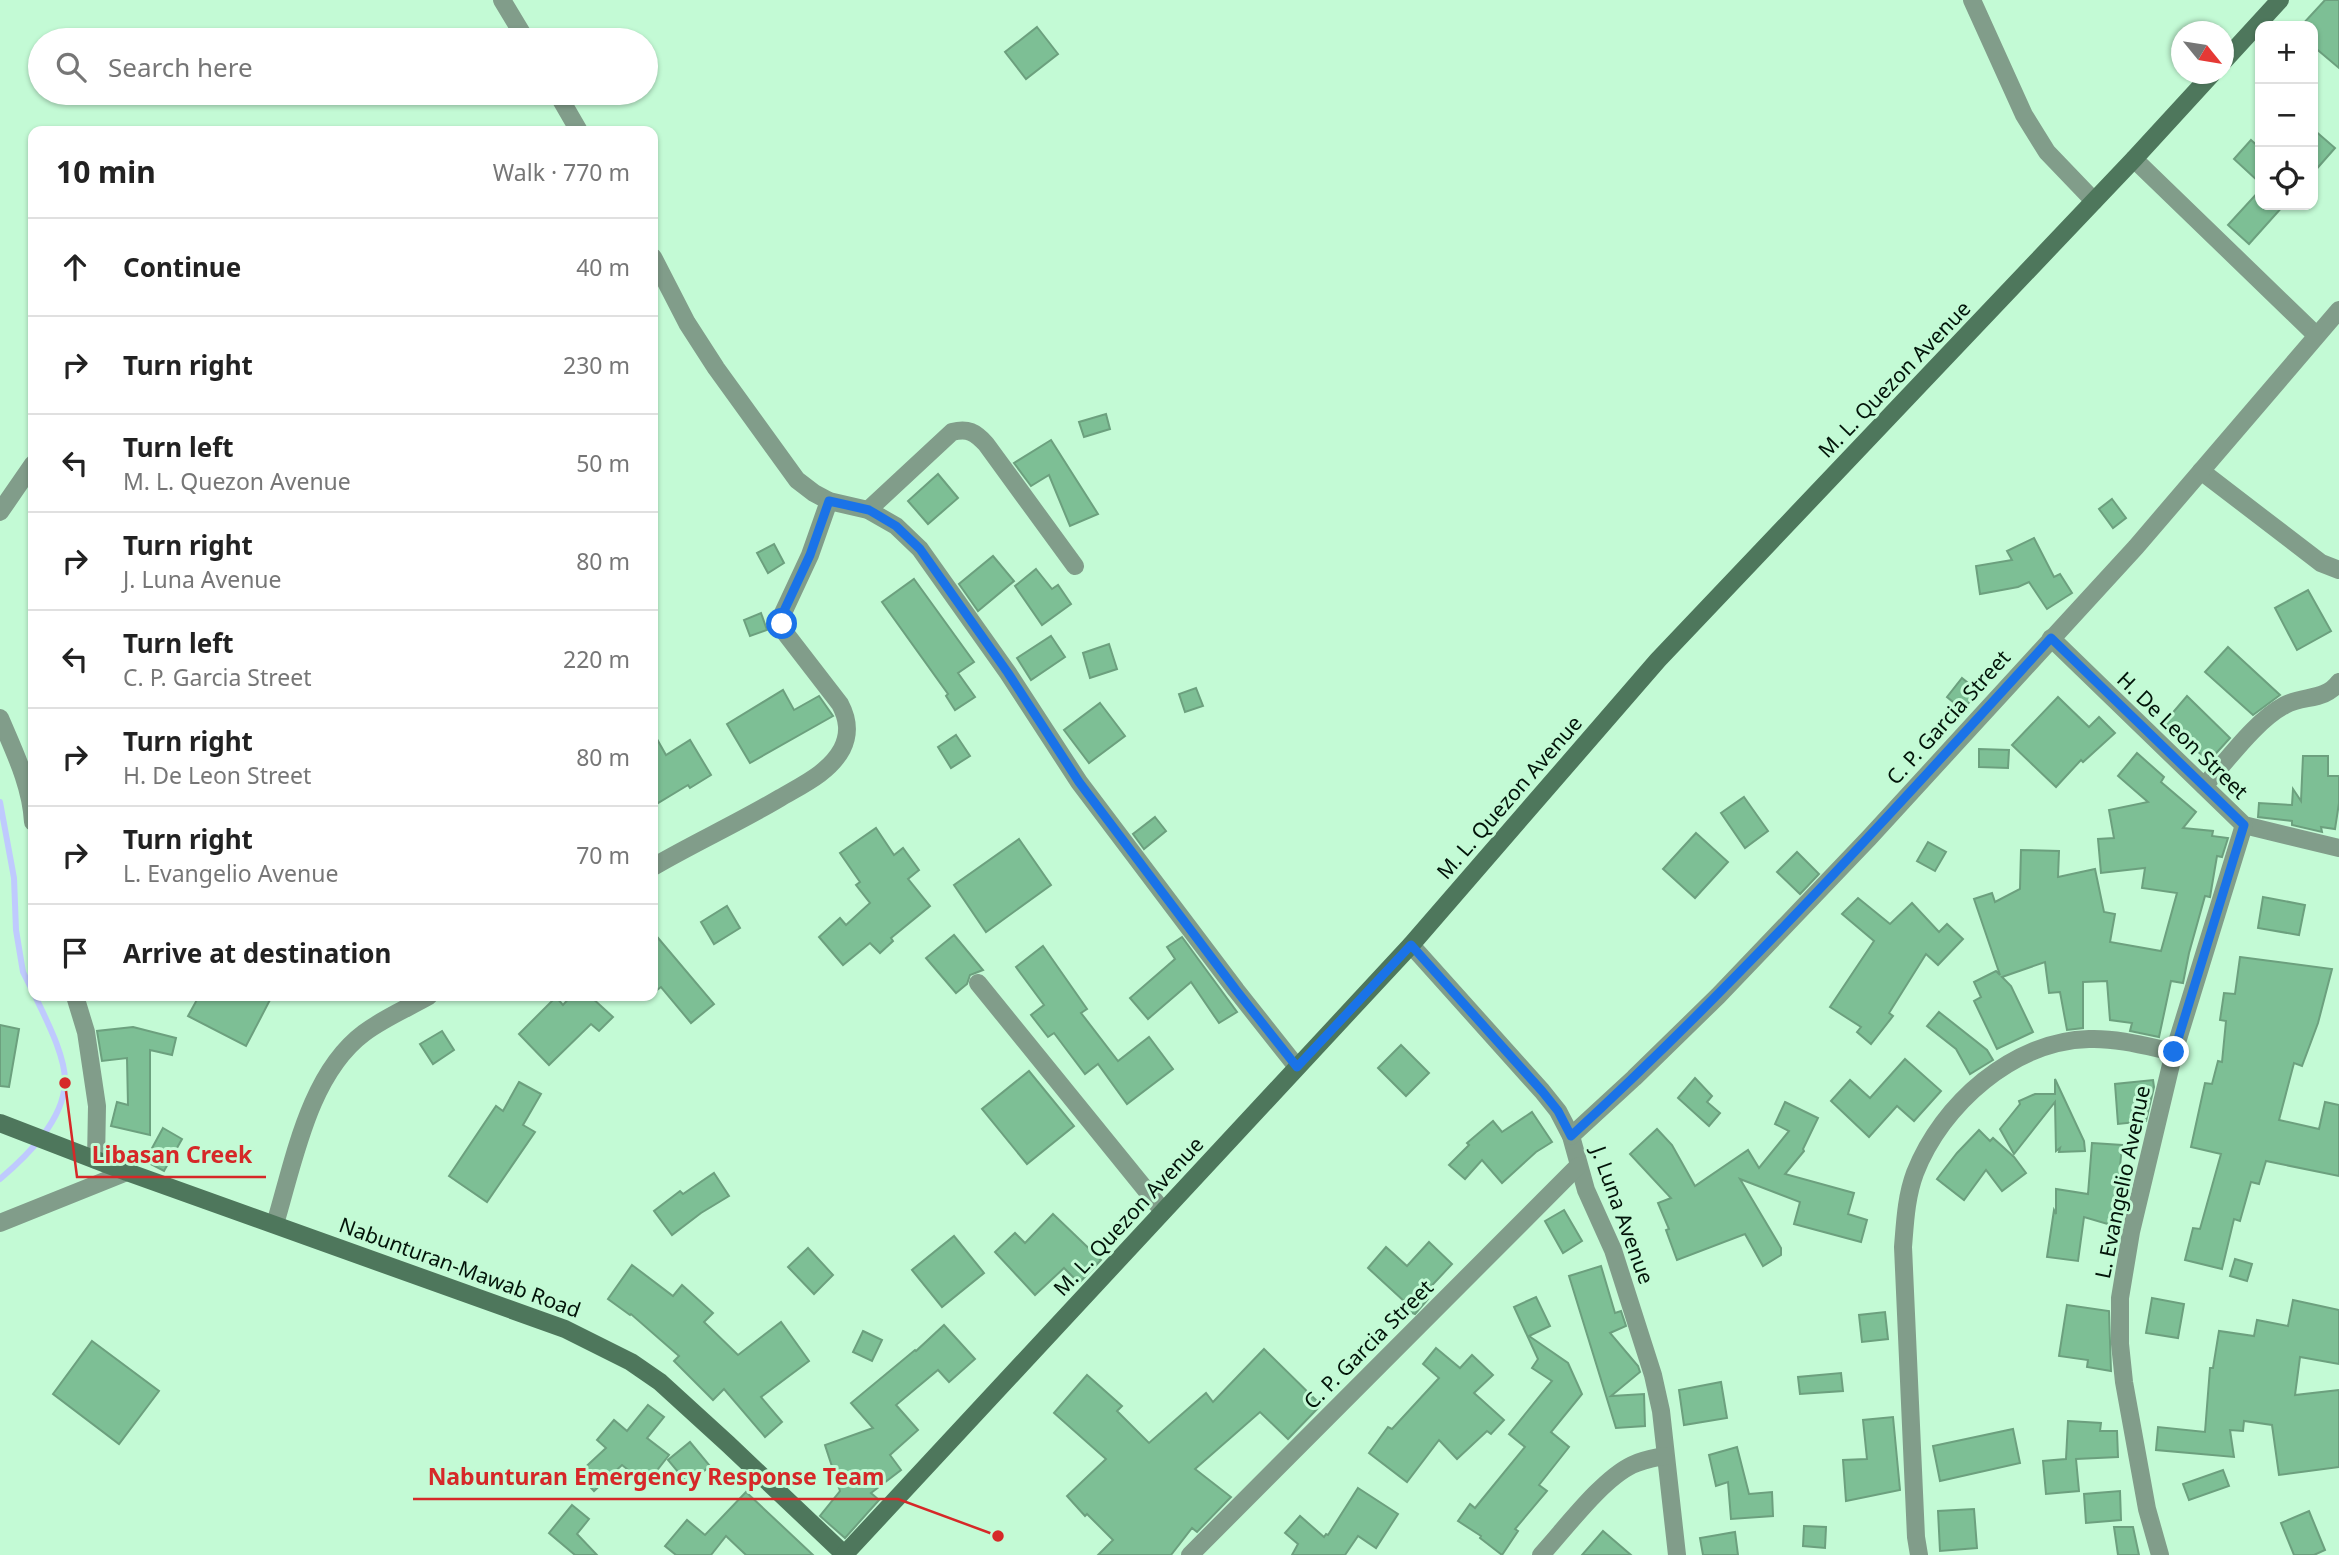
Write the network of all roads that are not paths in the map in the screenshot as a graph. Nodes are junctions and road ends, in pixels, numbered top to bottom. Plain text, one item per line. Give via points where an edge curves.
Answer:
1 (502, 0) edge
2 (1972, 0) edge
3 (2280, 0) edge
4 (519, 28) edge
5 (2234, 50) edge
6 (2204, 84) edge
7 (564, 105) edge
8 (576, 126) edge
9 (2134, 159) junction
10 (2094, 201) junction
11 (658, 267) edge
12 (2339, 310) edge
13 (2316, 335) junction
14 (28, 471) edge
15 (2201, 471) junction
16 (829, 501) junction
17 (869, 510) junction
18 (0, 512) edge
19 (1074, 566) dead end
20 (2339, 570) edge
21 (2051, 638) junction
22 (2339, 682) edge
23 (0, 718) edge
24 (2204, 786) junction
25 (28, 791) edge
26 (2244, 825) junction
27 (2339, 848) edge
28 (658, 864) edge
29 (1411, 945) junction
30 (978, 983) dead end
31 (77, 1001) edge
32 (420, 1001) edge
33 (2174, 1052) junction
34 (1297, 1067) junction
35 (0, 1123) edge
36 (1571, 1136) junction
37 (96, 1160) junction
38 (1578, 1166) junction
39 (127, 1172) junction
40 (1163, 1212) junction
41 (0, 1223) edge
42 (275, 1224) junction
43 (1664, 1456) junction
44 (844, 1555) edge
45 (1190, 1555) edge
46 (1541, 1555) edge
47 (1677, 1555) edge
48 (1919, 1555) edge
49 (2160, 1555) edge

1 - 4 street
2 - 10 street via 2024,115 2047,152
3 - 5 main road
6 - 9 main road, M. L. Quezon Avenue
7 - 8 street
9 - 10 main road, M. L. Quezon Avenue
9 - 13 street
10 - 29 main road, M. L. Quezon Avenue via 1658,660
11 - 16 street via 687,323 779,456 797,480
12 - 13 street, C. P. Garcia Street
13 - 15 street, C. P. Garcia Street
14 - 18 street
15 - 20 street via 2321,563
15 - 21 street, C. P. Garcia Street
16 - 17 street
16 - 28 street via 782,624 841,704 848,735 841,751 821,774
17 - 19 street via 952,432 969,430 986,444
17 - 34 street via 896,526 920,549 1079,782
21 - 24 street, H. De Leon Street
21 - 36 street, C. P. Garcia Street via 1718,996
22 - 24 street via 2331,692 2277,710
23 - 25 street
24 - 26 street, H. De Leon Street
26 - 27 street, H. De Leon Street
26 - 33 street, L. Evangelio Avenue
29 - 34 main road, M. L. Quezon Avenue
29 - 36 street, J. Luna Avenue via 1542,1091
30 - 40 street
31 - 37 street via 97,1106
32 - 42 street via 365,1032 333,1065 307,1118
33 - 48 street via 2125,1041 2086,1039 2025,1054 1976,1089 1929,1143 1914,1175 1903,1247
33 - 49 street, L. Evangelio Avenue via 2120,1298 2124,1382
34 - 40 main road, M. L. Quezon Avenue
35 - 37 main road, Nabunturan-Mawab Road
36 - 38 street, J. Luna Avenue
37 - 39 main road, Nabunturan-Mawab Road
38 - 43 street, J. Luna Avenue via 1613,1250 1653,1375
38 - 45 street, C. P. Garcia Street
39 - 41 street
39 - 42 main road, Nabunturan-Mawab Road
40 - 44 main road, M. L. Quezon Avenue
42 - 44 main road, Nabunturan-Mawab Road via 565,1329 631,1362 694,1412
43 - 46 street via 1631,1465 1618,1474
43 - 47 street, J. Luna Avenue

